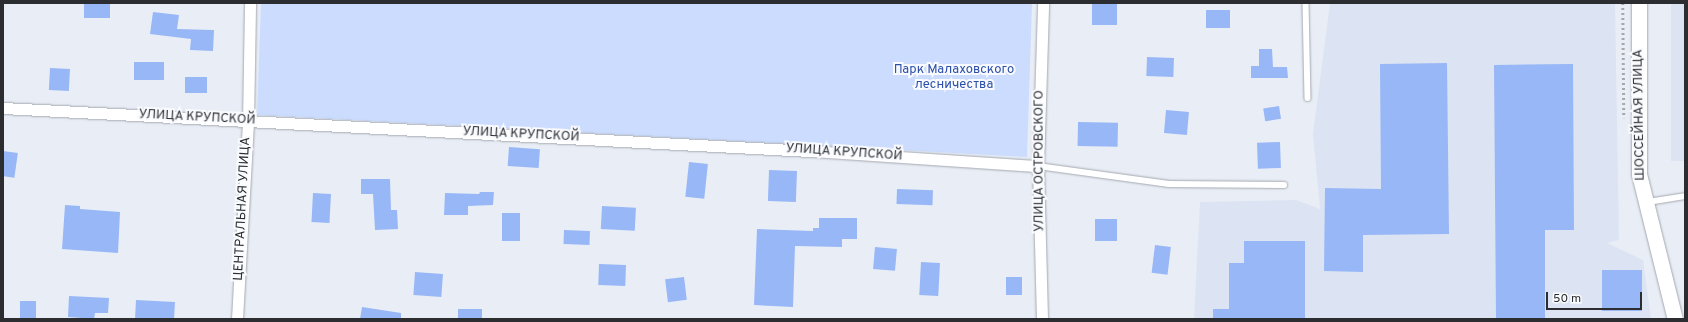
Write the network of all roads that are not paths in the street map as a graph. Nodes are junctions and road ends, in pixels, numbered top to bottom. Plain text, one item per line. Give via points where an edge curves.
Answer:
1 (250, 3) edge
2 (1043, 3) edge
3 (1306, 3) edge
4 (1639, 3) edge
5 (1308, 98) dead end
6 (3, 108) edge
7 (248, 121) junction
8 (1038, 166) junction
9 (1284, 185) dead end
10 (1685, 196) edge
11 (1644, 202) junction
12 (236, 319) edge
13 (1042, 319) edge
14 (1675, 319) edge

1 - 7 street, ЦЕНТРАЛЬНАЯ УЛИЦА
2 - 8 street, УЛИЦА ОСТРОВСКОГО
3 - 5 lane
4 - 11 main road, ШОССЕЙНАЯ УЛИЦА via 1639,174
6 - 7 street, УЛИЦА КРУПСКОЙ
7 - 8 street, УЛИЦА КРУПСКОЙ via 811,151
7 - 12 street, ЦЕНТРАЛЬНАЯ УЛИЦА
8 - 9 lane via 1169,184
8 - 13 street, УЛИЦА ОСТРОВСКОГО
10 - 11 lane
11 - 14 main road, ШОССЕЙНАЯ УЛИЦА

